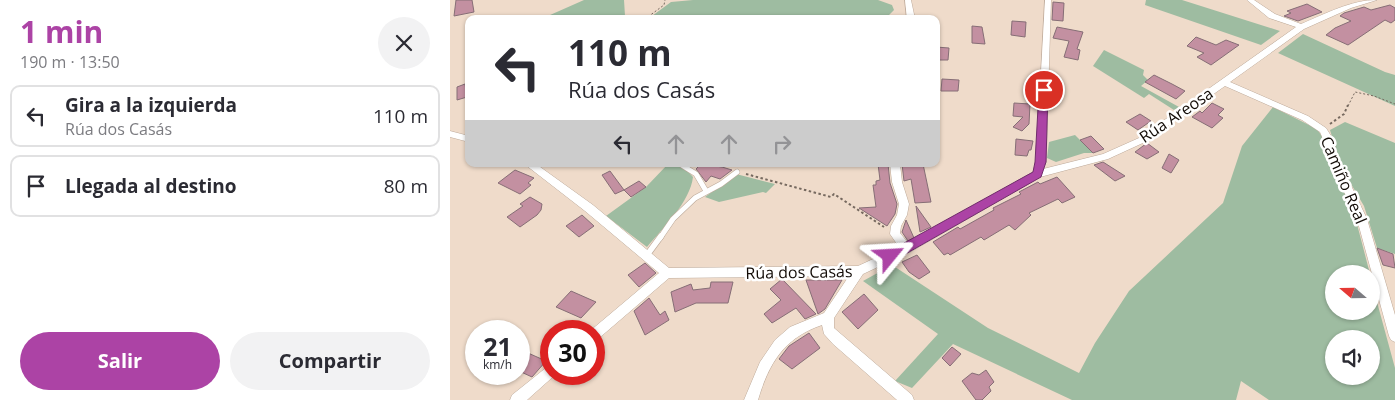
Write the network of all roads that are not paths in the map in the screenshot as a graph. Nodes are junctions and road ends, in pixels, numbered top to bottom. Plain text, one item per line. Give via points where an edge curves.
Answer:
1 (908, 0) edge
2 (1048, 0) edge
3 (1250, 0) edge
4 (1374, 0) edge
5 (910, 15) edge
6 (1301, 27) junction
7 (1223, 82) junction
8 (450, 134) edge
9 (465, 138) edge
10 (534, 167) edge
11 (689, 167) edge
12 (895, 167) edge
13 (737, 172) road end
14 (1037, 174) junction
15 (706, 191) junction
16 (906, 249) junction
17 (647, 255) junction
18 (859, 271) junction
19 (668, 273) junction
20 (828, 317) junction
21 (605, 326) edge
22 (1395, 336) edge
23 (540, 380) edge
24 (517, 400) edge
25 (751, 400) edge
26 (907, 400) edge

1 - 5 street
2 - 14 street via 1041,162
3 - 6 street via 1272,16
4 - 6 street, Rúa Areosa
6 - 7 street, Rúa Areosa
7 - 14 street, Rúa Areosa via 1142,140 1105,157
7 - 22 street, Camiño Real via 1305,118 1323,130 1362,219
8 - 9 street
10 - 17 street
11 - 15 lane
12 - 16 street via 904,204 895,234
13 - 15 lane
14 - 16 street, Rúa dos Casás
15 - 17 lane via 673,220
16 - 18 street, Rúa dos Casás
17 - 19 street
18 - 19 street, Rúa dos Casás
18 - 20 street
19 - 21 street
20 - 25 street via 786,337 770,359
20 - 26 street via 828,330 837,340
23 - 24 street

